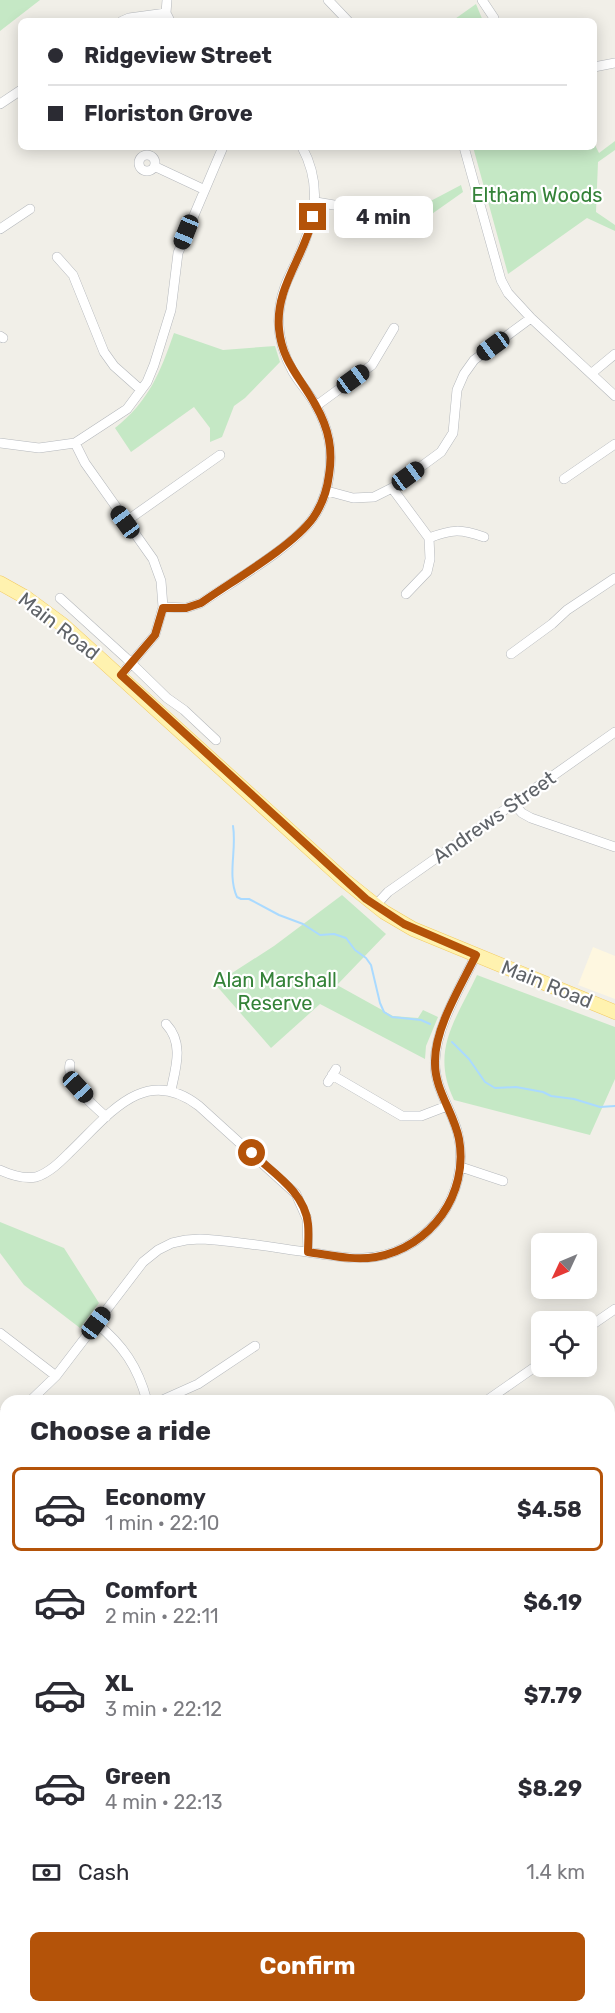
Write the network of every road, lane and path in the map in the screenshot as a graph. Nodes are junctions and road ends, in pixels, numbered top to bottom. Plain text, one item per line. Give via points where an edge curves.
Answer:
1 (167, 0) edge
2 (482, 0) edge
3 (334, 2) edge
4 (168, 17) edge
5 (129, 18) edge
6 (346, 18) edge
7 (494, 18) dead end
8 (615, 63) edge
9 (597, 66) edge
10 (18, 92) edge
11 (0, 104) edge
12 (222, 150) edge
13 (304, 150) edge
14 (465, 150) edge
15 (156, 167) dead end
16 (203, 189) junction
17 (316, 202) junction
18 (30, 209) dead end
19 (376, 212) dead end
20 (0, 229) edge
21 (57, 257) dead end
22 (531, 318) junction
23 (394, 328) dead end
24 (615, 354) edge
25 (592, 374) junction
26 (141, 390) junction
27 (615, 396) edge
28 (316, 406) junction
29 (0, 443) edge
30 (75, 443) junction
31 (615, 444) edge
32 (220, 455) dead end
33 (564, 480) dead end
34 (392, 488) junction
35 (327, 491) junction
36 (125, 522) junction
37 (484, 537) dead end
38 (429, 538) junction
39 (615, 578) edge
40 (0, 583) edge
41 (406, 594) dead end
42 (60, 598) dead end
43 (163, 608) junction
44 (511, 654) dead end
45 (132, 663) junction
46 (121, 675) junction
47 (615, 732) edge
48 (216, 740) dead end
49 (513, 803) junction
50 (615, 847) edge
51 (375, 906) junction
52 (476, 955) junction
53 (615, 1012) edge
54 (166, 1024) dead end
55 (70, 1064) dead end
56 (332, 1075) dead end
57 (171, 1090) junction
58 (447, 1106) junction
59 (106, 1117) junction
60 (460, 1167) junction
61 (0, 1170) edge
62 (503, 1181) dead end
63 (308, 1252) junction
64 (615, 1309) edge
65 (597, 1321) edge
66 (96, 1323) junction
67 (0, 1333) edge
68 (255, 1346) dead end
69 (531, 1370) edge
70 (56, 1376) junction
71 (36, 1395) edge
72 (145, 1395) edge
73 (173, 1395) edge
74 (495, 1395) edge

1 - 4 street
2 - 7 street
3 - 6 street
4 - 5 street
8 - 9 street
10 - 11 street
12 - 16 street
13 - 17 street via 310,163
14 - 22 street via 501,280
15 - 16 street
16 - 26 street via 178,253 168,321
17 - 19 street
17 - 28 street via 310,231 285,284 279,307 282,347
18 - 20 street
21 - 26 street via 73,275 104,352
22 - 25 street
22 - 34 street via 474,360 457,390 453,433 441,452
23 - 28 street via 372,365
24 - 25 street
25 - 27 street
26 - 30 street via 127,409
28 - 35 street via 330,438 332,457
29 - 30 street via 39,448
30 - 36 street
31 - 33 street
32 - 36 street
34 - 35 street via 374,497 352,498
34 - 38 street
35 - 43 street via 313,518 286,544 201,603 186,608
36 - 43 street via 153,559 161,580
37 - 38 street via 449,531
38 - 41 street via 427,572
39 - 44 street
40 - 46 main road, Main Road via 52,616
42 - 45 street, Main Road
43 - 45 street via 155,635
45 - 46 street
45 - 48 street, Main Road
46 - 51 main road, Main Road
47 - 49 street, Andrews Street
49 - 50 street via 531,818
49 - 51 street, Andrews Street via 388,892
51 - 52 main road, Main Road via 413,929
52 - 53 main road, Main Road
52 - 58 street via 435,1050 436,1080
54 - 57 street via 174,1035 177,1050
55 - 59 street via 69,1072 75,1083
56 - 58 street via 402,1116 421,1116
57 - 59 street via 138,1093
57 - 63 street via 199,1106 296,1194 307,1219
58 - 60 street via 458,1134
59 - 61 street via 43,1174 25,1177
60 - 62 street
60 - 63 street via 456,1189 445,1211 409,1245 370,1258
63 - 66 street via 200,1239 172,1243 143,1262
64 - 65 street
66 - 70 street
66 - 72 street via 130,1357
67 - 70 street
68 - 73 street via 198,1384
69 - 74 street
70 - 71 street

